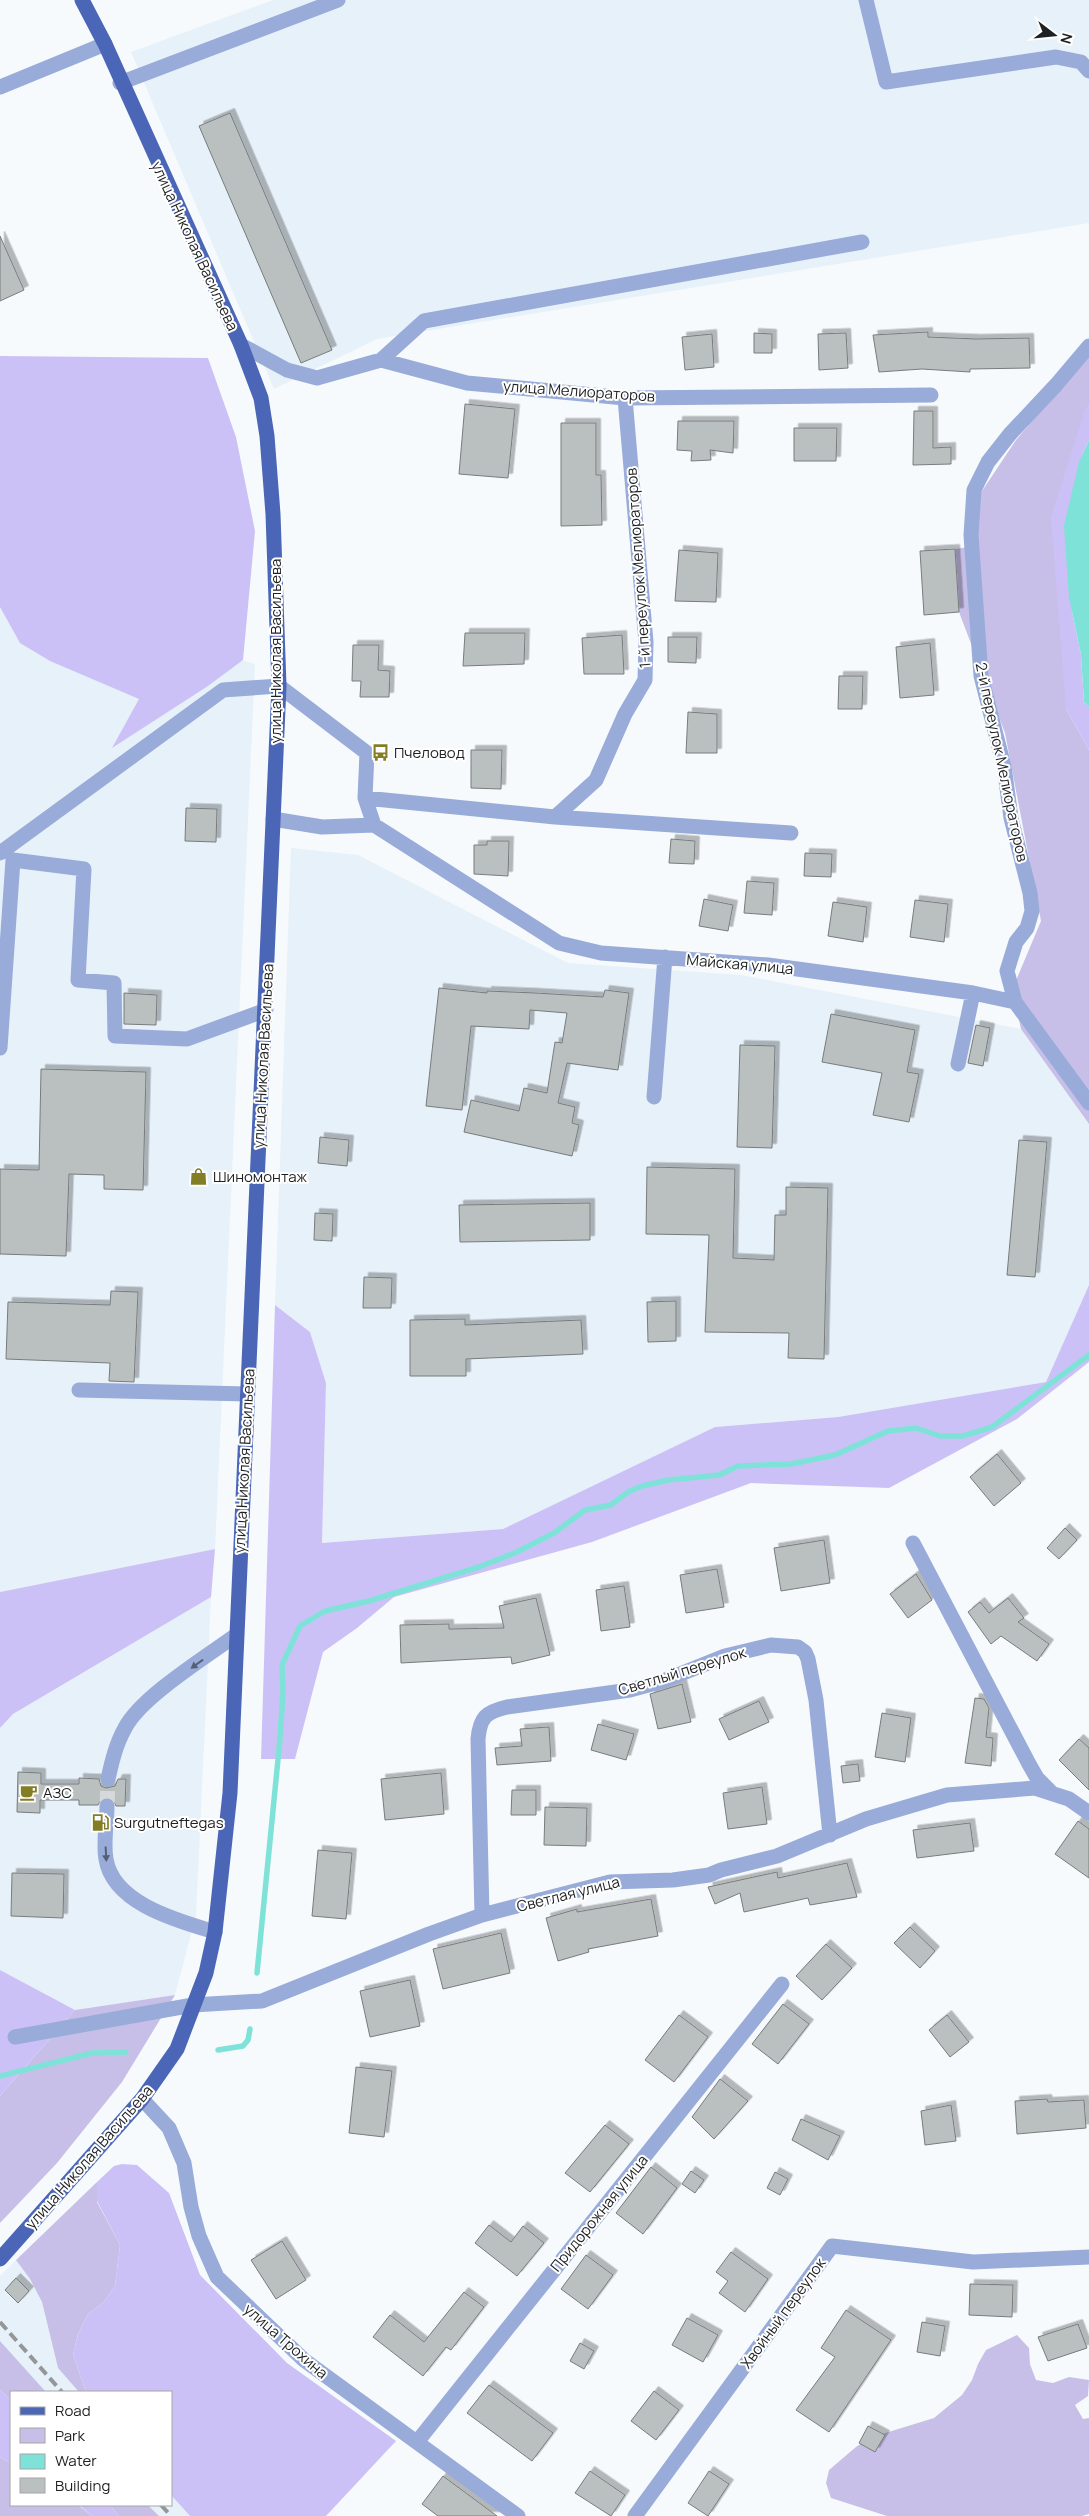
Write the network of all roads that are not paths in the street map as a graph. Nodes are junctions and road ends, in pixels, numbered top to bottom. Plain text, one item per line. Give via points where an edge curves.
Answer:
1 (82, 0) edge
2 (338, 0) edge
3 (866, 0) edge
4 (105, 44) junction
5 (1089, 71) edge
6 (120, 83) junction
7 (0, 87) edge
8 (862, 242) dead end
9 (241, 345) junction
10 (1089, 346) edge
11 (380, 360) junction
12 (931, 395) dead end
13 (625, 398) junction
14 (279, 686) junction
15 (365, 798) junction
16 (555, 817) junction
17 (273, 819) junction
18 (374, 825) junction
19 (791, 833) dead end
20 (0, 852) edge
21 (665, 957) junction
22 (973, 993) junction
23 (1015, 1002) junction
24 (266, 1010) junction
25 (0, 1048) edge
26 (958, 1064) dead end
27 (654, 1097) dead end
28 (1089, 1103) edge
29 (79, 1390) dead end
30 (247, 1394) junction
31 (914, 1544) dead end
32 (236, 1635) junction
33 (108, 1779) tunnel mouth
34 (1050, 1791) junction
35 (107, 1806) tunnel mouth
36 (1089, 1813) edge
37 (830, 1835) junction
38 (482, 1915) junction
39 (216, 1932) junction
40 (782, 1984) dead end
41 (193, 2005) junction
42 (14, 2037) dead end
43 (142, 2099) junction
44 (1089, 2257) edge
45 (0, 2259) edge
46 (417, 2442) junction
47 (518, 2516) edge
48 (636, 2516) edge

1 - 4 main road, улица Николая Васильева
2 - 6 street
3 - 5 street via 886,82 1056,57 1081,62
4 - 6 main road, улица Николая Васильева
4 - 7 street
6 - 9 main road, улица Николая Васильева
8 - 11 street via 424,321
9 - 11 street via 287,370 317,378
9 - 14 main road, улица Николая Васильева via 261,398 267,436
10 - 23 street, 2-й переулок Мелиораторов via 1010,434 988,462 974,490 971,535 980,676 1004,766 1011,818 1032,911 1027,928 1016,942 1007,971
11 - 13 street, улица Мелиораторов via 467,383
12 - 13 street, улица Мелиораторов
13 - 16 street, 1-й переулок Мелиораторов via 646,642 645,680 625,714 596,780
14 - 15 street via 367,753
14 - 17 main road, улица Николая Васильева
14 - 20 street via 223,690
15 - 16 street
15 - 18 street
16 - 19 street
17 - 18 street via 322,827
17 - 24 main road, улица Николая Васильева
18 - 21 street, Майская улица via 559,943 601,953
21 - 22 street, Майская улица via 768,965
21 - 27 street
22 - 23 street, Майская улица
22 - 26 street
23 - 28 street
24 - 25 street via 187,1039 115,1036 114,983 78,980 84,869 12,860
24 - 30 main road, улица Николая Васильева
29 - 30 street
30 - 32 main road, улица Николая Васильева
31 - 34 street via 1029,1764
32 -> 33 street via 152,1697 126,1726
32 - 39 main road, улица Николая Васильева via 230,1793
34 - 36 street, Светлая улица
34 - 37 street, Светлая улица via 1035,1788 947,1795 866,1819
35 -> 39 street via 106,1859 112,1879 138,1901 166,1917
37 - 38 street, Светлая улица via 777,1856 709,1876 610,1882
37 - 38 street, Светлый переулок via 816,1700 808,1659 798,1647 771,1644 725,1656 630,1690 492,1710 483,1719 478,1739
38 - 41 street, Светлая улица via 262,2001
39 - 41 main road, улица Николая Васильева via 206,1973
40 - 46 street, Придорожная улица
41 - 42 street, Светлая улица
41 - 43 main road, улица Николая Васильева via 177,2049
43 - 45 main road, улица Николая Васильева
43 - 46 street, улица Трохина via 168,2128 184,2163 199,2236 218,2277 304,2360
44 - 48 street, Хвойный переулок via 973,2262 832,2246
46 - 47 street, улица Трохина

